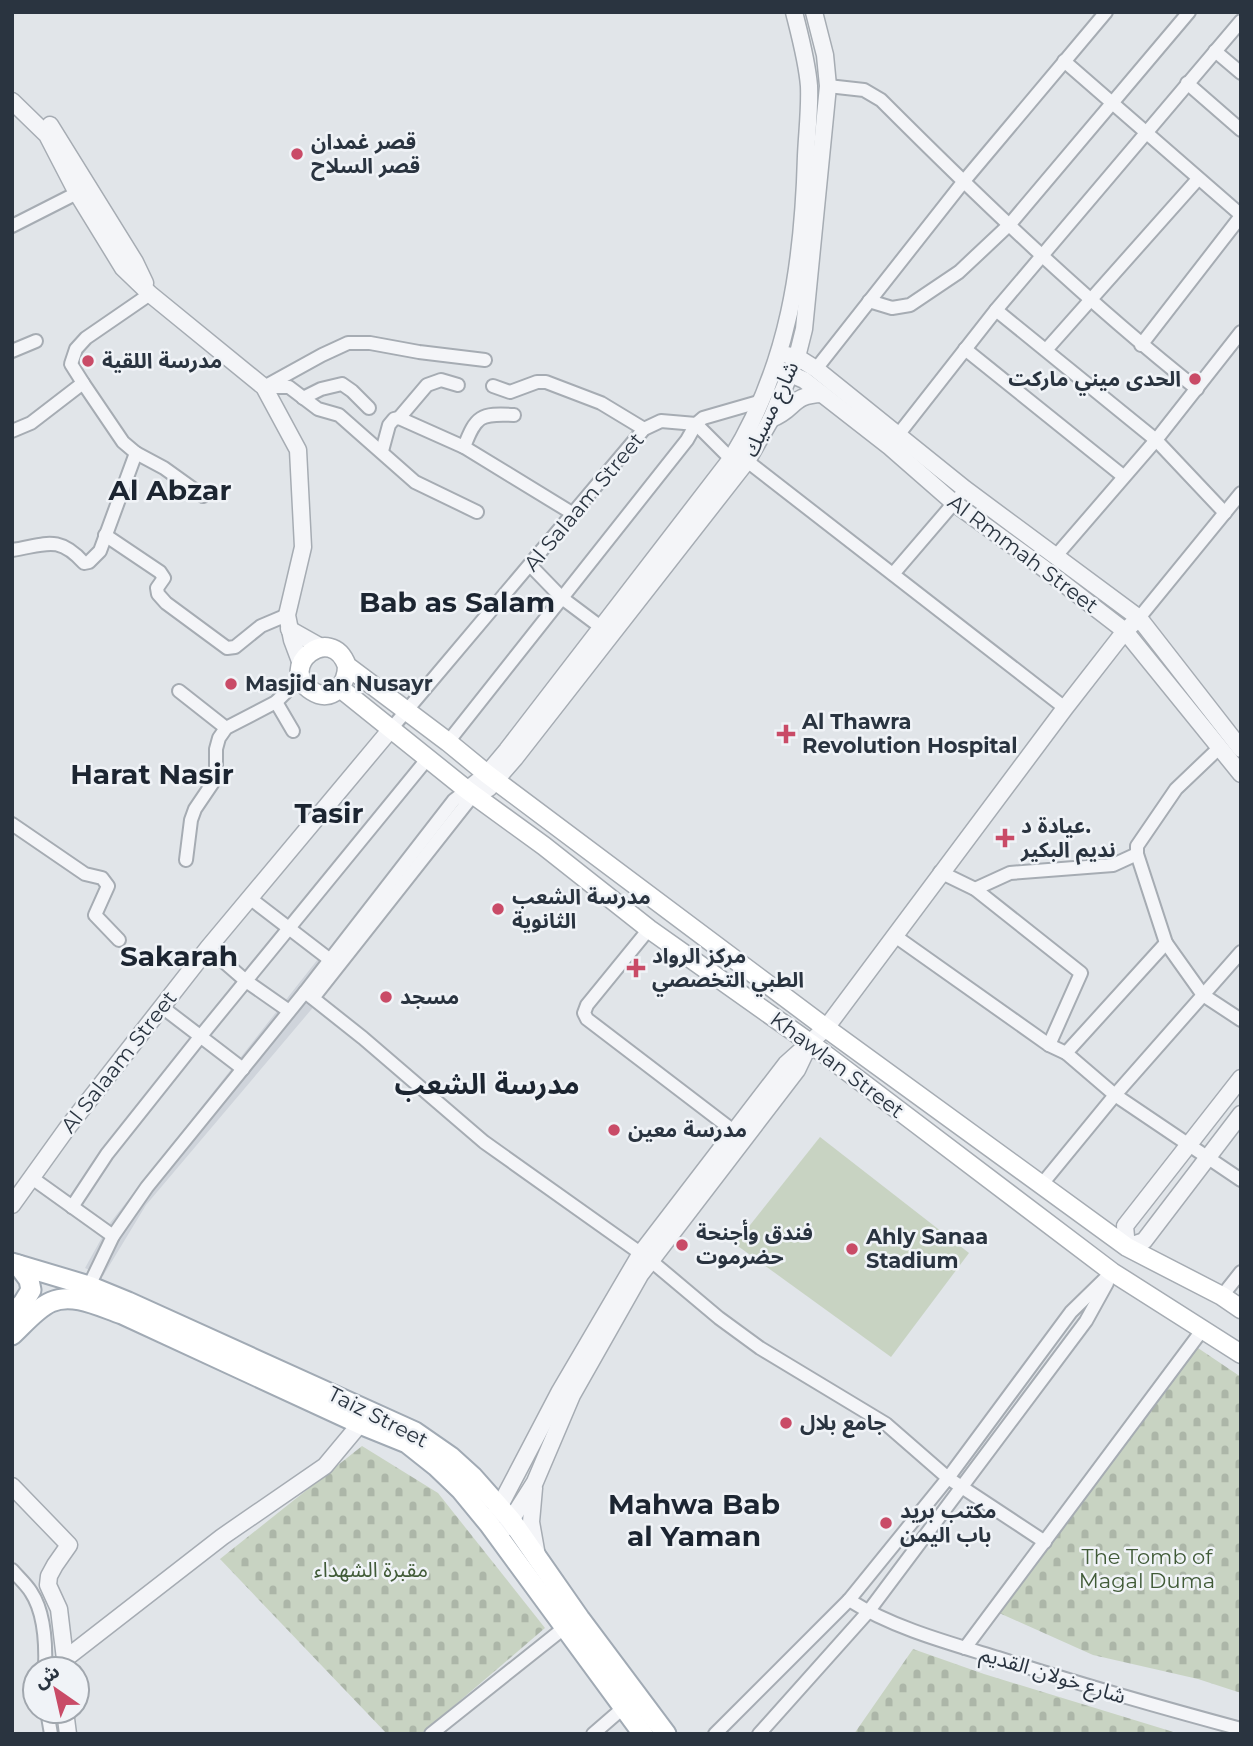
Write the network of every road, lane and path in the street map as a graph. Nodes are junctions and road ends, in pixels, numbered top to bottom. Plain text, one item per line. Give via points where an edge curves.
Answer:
1 (794, 12) edge
2 (814, 12) edge
3 (1106, 12) edge
4 (1189, 12) edge
5 (1241, 21) edge
6 (1236, 35) edge
7 (1215, 51) junction
8 (1064, 61) junction
9 (1241, 73) edge
10 (1186, 83) junction
11 (828, 86) junction
12 (12, 87) edge
13 (12, 101) edge
14 (1111, 102) junction
15 (1241, 130) edge
16 (1145, 132) junction
17 (1198, 179) junction
18 (964, 181) junction
19 (77, 193) junction
20 (1241, 215) edge
21 (1010, 224) junction
22 (12, 226) edge
23 (1043, 255) junction
24 (150, 294) junction
25 (869, 300) junction
26 (1091, 300) junction
27 (996, 310) junction
28 (1241, 332) edge
29 (36, 341) dead end
30 (1141, 345) junction
31 (965, 349) junction
32 (12, 351) edge
33 (1046, 351) junction
34 (485, 360) dead end
35 (785, 362) junction
36 (816, 369) junction
37 (83, 383) junction
38 (458, 385) dead end
39 (493, 386) dead end
40 (264, 387) junction
41 (1196, 389) junction
42 (822, 394) junction
43 (303, 398) junction
44 (762, 401) junction
45 (369, 408) dead end
46 (514, 415) dead end
47 (399, 418) junction
48 (771, 419) junction
49 (696, 424) junction
50 (644, 429) junction
51 (12, 431) edge
52 (898, 435) junction
53 (1156, 440) junction
54 (464, 447) junction
55 (382, 451) junction
56 (136, 453) junction
57 (739, 460) junction
58 (1123, 476) junction
59 (965, 489) junction
60 (1241, 493) edge
61 (203, 496) dead end
62 (954, 503) junction
63 (477, 512) dead end
64 (572, 513) junction
65 (1224, 513) junction
66 (105, 535) junction
67 (12, 550) edge
68 (1055, 557) junction
69 (530, 565) junction
70 (892, 574) junction
71 (562, 598) junction
72 (1139, 618) junction
73 (288, 622) junction
74 (602, 628) junction
75 (1125, 631) junction
76 (321, 647) junction
77 (347, 666) junction
78 (301, 671) junction
79 (373, 685) junction
80 (341, 688) junction
81 (179, 691) dead end
82 (276, 702) junction
83 (359, 703) junction
84 (1065, 708) junction
85 (406, 710) junction
86 (226, 728) junction
87 (391, 729) junction
88 (293, 731) dead end
89 (447, 742) junction
90 (1220, 747) junction
91 (1241, 749) edge
92 (428, 758) junction
93 (1241, 774) edge
94 (491, 778) junction
95 (471, 793) junction
96 (12, 824) edge
97 (557, 827) junction
98 (544, 846) junction
99 (1137, 854) junction
100 (186, 860) dead end
101 (940, 872) junction
102 (975, 889) junction
103 (251, 899) junction
104 (649, 929) junction
105 (289, 930) junction
106 (895, 936) junction
107 (119, 940) dead end
108 (1166, 943) junction
109 (208, 948) junction
110 (1241, 952) edge
111 (329, 959) junction
112 (246, 981) junction
113 (309, 995) junction
114 (1203, 995) junction
115 (162, 1007) junction
116 (289, 1011) junction
117 (1241, 1020) edge
118 (825, 1028) junction
119 (200, 1037) junction
120 (810, 1043) junction
121 (1049, 1045) junction
122 (1066, 1052) junction
123 (243, 1069) junction
124 (1241, 1078) edge
125 (1115, 1095) junction
126 (1241, 1114) edge
127 (735, 1132) junction
128 (1188, 1146) junction
129 (1207, 1157) junction
130 (32, 1178) junction
131 (1241, 1180) edge
132 (1042, 1184) junction
133 (12, 1205) edge
134 (72, 1207) junction
135 (113, 1236) junction
136 (1127, 1247) junction
137 (645, 1256) junction
138 (15, 1264) edge
139 (1112, 1272) junction
140 (1241, 1272) edge
141 (89, 1286) junction
142 (1222, 1296) junction
143 (1241, 1309) edge
144 (12, 1315) edge
145 (1203, 1329) junction
146 (12, 1335) edge
147 (1241, 1354) edge
148 (566, 1393) junction
149 (360, 1424) junction
150 (948, 1478) junction
151 (535, 1482) junction
152 (12, 1486) edge
153 (963, 1486) junction
154 (500, 1523) junction
155 (1045, 1542) junction
156 (537, 1558) junction
157 (12, 1570) edge
158 (849, 1600) junction
159 (868, 1612) junction
160 (564, 1628) junction
161 (964, 1648) junction
162 (46, 1655) edge
163 (63, 1655) edge
164 (75, 1655) edge
165 (623, 1707) junction
166 (1241, 1729) edge
167 (431, 1734) edge
168 (593, 1734) edge
169 (643, 1734) edge
170 (666, 1734) edge
171 (715, 1734) edge
172 (759, 1734) edge

1 - 35 street, شارع مسيك via 809,86 805,198
2 - 11 street, شارع مسيك
3 - 8 street
4 - 14 street
5 - 6 street
6 - 7 street
7 - 9 street
7 - 10 street
8 - 14 street
8 - 18 street
10 - 15 street
10 - 16 street
11 - 18 street via 864,90 881,100
11 - 35 street, شارع مسيك via 806,316
12 - 24 street via 55,129
13 - 19 street via 47,135
14 - 16 street
14 - 21 street
16 - 17 street
16 - 23 street
17 - 20 street
17 - 26 street
18 - 21 street
18 - 25 street
19 - 22 street
19 - 24 street via 123,268
20 - 30 street
21 - 23 street
21 - 25 street via 959,272 910,304 892,308
23 - 26 street
23 - 27 street
24 - 37 street via 76,349 71,364
24 - 40 street
25 - 36 street
26 - 30 street
26 - 33 street
27 - 31 street
27 - 33 street
28 - 41 street
29 - 32 street
30 - 41 street
31 - 52 street
31 - 58 street
33 - 53 street
34 - 40 street via 348,343
35 - 36 street, Al Rmmah Street
35 - 42 street, Al Rmmah Street
35 - 44 street, شارع مسيك
35 - 48 street, شارع مسيك
36 - 52 street, Al Rmmah Street
37 - 51 street via 31,423
37 - 56 street via 123,442
38 - 47 street via 441,380 427,385
39 - 50 street via 510,393 546,382 601,403
40 - 43 street via 289,387
40 - 73 street via 298,450 303,547
41 - 53 street
42 - 48 street via 799,398
42 - 62 street, Al Rmmah Street
43 - 45 street via 342,384
43 - 55 street via 318,409 339,415
44 - 49 street
44 - 57 street, شارع مسيك
46 - 54 street via 489,413 478,419
47 - 54 street
47 - 55 street via 389,425
48 - 57 street, شارع مسيك
49 - 50 street, Al Salaam Street via 661,421
49 - 57 street
49 - 71 street
50 - 64 street, Al Salaam Street
52 - 59 street, Al Rmmah Street
53 - 58 street
53 - 65 street
54 - 64 street
55 - 63 street via 415,482
56 - 61 street
56 - 66 street
57 - 70 street
57 - 74 street, شارع مسيك
57 - 94 street, شارع مسيك
58 - 68 street
59 - 62 street
59 - 68 street, Al Rmmah Street
60 - 65 street
62 - 70 street
62 - 75 street, Al Rmmah Street
64 - 69 street, Al Salaam Street
65 - 72 street
66 - 67 street via 100,551 84,563 57,543
66 - 73 street via 160,572 164,578 158,594 227,648 235,647 261,626
68 - 72 street, Al Rmmah Street
69 - 71 street
69 - 85 street, Al Salaam Street
70 - 84 street
71 - 74 street
71 - 89 street
72 - 75 street
72 - 91 street, Al Rmmah Street
73 - 76 street
73 - 78 street
74 - 94 street, شارع مسيك
75 - 84 street
75 - 90 street, Al Rmmah Street
76 - 77 main road via 335,650
76 - 78 main road via 305,656
77 - 79 main road, Khawlan Street
77 - 80 main road
78 - 80 main road via 317,694
78 - 82 street
79 - 83 main road via 359,688
79 - 85 main road, Khawlan Street
80 - 83 main road, Khawlan Street
81 - 86 street
82 - 86 street
82 - 88 street
83 - 87 main road, Khawlan Street
84 - 101 street
85 - 87 street, Al Salaam Street
85 - 89 main road, Khawlan Street
86 - 100 street via 216,749 216,778 191,820
87 - 92 main road, Khawlan Street
87 - 103 street, Al Salaam Street
89 - 94 main road, Khawlan Street
90 - 93 street, Al Rmmah Street
90 - 99 street via 1175,789 1137,846
92 - 95 main road, Khawlan Street
92 - 105 street
94 - 95 street, شارع مسيك
94 - 97 main road, Khawlan Street
95 - 98 main road, Khawlan Street
95 - 111 street via 454,800
95 - 113 street
96 - 107 street via 85,874 102,878 108,886 95,915
97 - 98 main road
97 - 118 main road, Khawlan Street
98 - 104 main road, Khawlan Street
99 - 102 street via 1113,865 1010,873
99 - 108 street
101 - 102 street
101 - 106 street
102 - 121 street via 1082,973
103 - 105 street
103 - 109 street, Al Salaam Street
104 - 120 main road, Khawlan Street
104 - 127 street via 584,1013
105 - 111 street
105 - 112 street
106 - 118 street
106 - 121 street
108 - 114 street
108 - 122 street
109 - 112 street
109 - 115 street, Al Salaam Street
110 - 114 street
111 - 113 street
112 - 116 street
112 - 119 street
113 - 116 street
113 - 137 street via 484,1142
114 - 117 street
114 - 125 street
115 - 119 street
115 - 130 street, Al Salaam Street
116 - 123 street
118 - 120 street
118 - 132 main road, Khawlan Street
119 - 123 street
119 - 134 street via 107,1154
120 - 127 street via 786,1064
120 - 137 street via 797,1070
120 - 139 main road, Khawlan Street
121 - 122 street
122 - 125 street
123 - 135 street
124 - 128 street
125 - 128 street
125 - 132 street
126 - 129 street
127 - 137 street
128 - 129 street
128 - 136 street via 1125,1226
129 - 131 street
129 - 136 street via 1144,1241
130 - 133 street, Al Salaam Street
130 - 134 street
132 - 136 main road, Khawlan Street
134 - 135 street
135 - 141 street
136 - 139 main road
136 - 142 main road, Khawlan Street
137 - 148 street via 623,1279
137 - 150 street via 760,1348 886,1424
138 - 141 main road, Taiz Street
138 - 144 main road via 29,1280 31,1290
139 - 145 main road, Khawlan Street
139 - 150 street via 1071,1312
139 - 153 street via 1086,1321
140 - 142 street
141 - 154 main road, Taiz Street via 415,1432 473,1477
142 - 143 main road, Khawlan Street
145 - 147 main road, Khawlan Street
145 - 155 street
146 - 149 main road, Taiz Street via 51,1301 91,1303
148 - 151 street
148 - 154 street
149 - 154 main road, Taiz Street via 407,1443
149 - 164 street via 325,1466 222,1537
150 - 153 street
150 - 158 street
151 - 154 street
151 - 156 street via 531,1522
152 - 163 street via 69,1545 54,1565 48,1585 59,1609
153 - 155 street
153 - 159 street
154 - 156 main road, Taiz Street
154 - 160 main road, Taiz Street
155 - 161 street
156 - 170 main road, Taiz Street
157 - 162 street via 32,1593 41,1615
158 - 159 street, شارع خولان القديم
158 - 171 street
159 - 161 street, شارع خولان القديم
159 - 172 street
160 - 165 main road, Taiz Street
160 - 167 street
161 - 166 street, شارع خولان القديم
165 - 168 street
165 - 169 main road, Taiz Street

